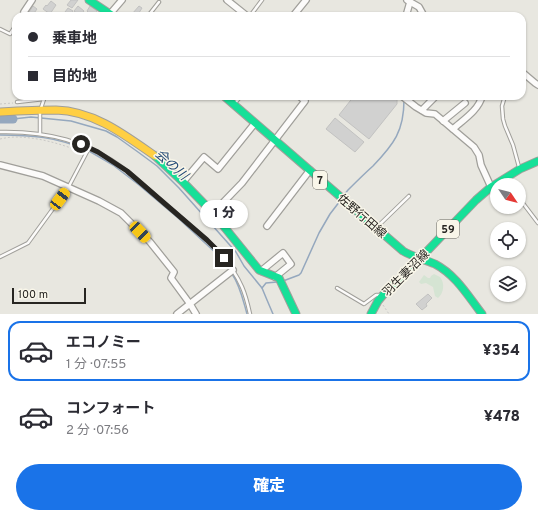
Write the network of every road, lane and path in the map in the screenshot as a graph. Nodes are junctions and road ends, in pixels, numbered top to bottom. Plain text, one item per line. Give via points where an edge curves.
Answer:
1 (32, 0) edge
2 (89, 0) edge
3 (122, 0) edge
4 (227, 0) edge
5 (262, 0) edge
6 (306, 0) edge
7 (159, 2) dead end
8 (410, 2) edge
9 (24, 12) edge
10 (107, 12) edge
11 (114, 12) edge
12 (151, 12) edge
13 (243, 12) edge
14 (252, 12) edge
15 (296, 12) edge
16 (407, 12) edge
17 (422, 12) edge
18 (0, 29) edge
19 (12, 31) edge
20 (526, 75) edge
21 (538, 85) edge
22 (28, 100) edge
23 (43, 100) edge
24 (229, 100) edge
25 (238, 100) edge
26 (304, 100) edge
27 (408, 100) edge
28 (432, 100) edge
29 (481, 100) edge
30 (504, 100) edge
31 (17, 102) joint
32 (465, 103) dead end
33 (0, 104) edge
34 (234, 104) junction
35 (422, 110) junction
36 (40, 111) junction
37 (0, 112) edge
38 (443, 121) junction
39 (255, 123) junction
40 (453, 129) junction
41 (0, 132) edge
42 (40, 133) junction
43 (0, 139) edge
44 (274, 140) junction
45 (89, 148) junction
46 (86, 154) junction
47 (538, 161) edge
48 (0, 165) edge
49 (520, 169) junction
50 (310, 170) junction
51 (509, 178) edge
52 (183, 182) junction
53 (490, 185) edge
54 (68, 188) junction
55 (490, 188) edge
56 (409, 196) dead end
57 (526, 207) edge
58 (213, 213) junction
59 (538, 223) edge
60 (267, 226) dead end
61 (376, 228) junction
62 (0, 257) edge
63 (419, 259) junction
64 (233, 270) junction
65 (261, 271) junction
66 (275, 277) junction
67 (338, 288) dead end
68 (383, 295) junction
69 (378, 301) junction
70 (190, 304) junction
71 (177, 314) edge
72 (196, 314) edge
73 (250, 314) edge
74 (296, 314) edge
75 (371, 314) edge
76 (389, 314) edge
77 (482, 314) edge

1 - 9 street
2 - 10 main road
3 - 11 street
4 - 13 street
5 - 14 lane
6 - 15 street
7 - 12 lane
8 - 16 street
8 - 17 street via 419,7
18 - 19 lane via 10,34
20 - 21 street
22 - 31 lane
23 - 36 lane
24 - 34 main road, 佐野行田線 / 7
25 - 34 lane
26 - 44 street
27 - 35 street
28 - 35 street
29 - 40 street
30 - 49 lane via 503,119
31 - 33 path
32 - 38 street
34 - 39 main road, 佐野行田線 / 7
35 - 38 street via 435,114
36 - 37 main road
36 - 42 lane
36 - 52 main road via 57,110 80,114 104,123 158,158
38 - 40 street
39 - 44 main road, 佐野行田線 / 7
39 - 52 street via 218,169 204,157
40 - 53 street via 474,147
41 - 42 lane
42 - 45 lane
43 - 46 path via 38,139 64,145
44 - 50 main road, 佐野行田線 / 7
44 - 58 street via 242,183
45 - 46 lane
45 - 64 lane via 127,171 216,249
46 - 54 lane
47 - 49 main road, 羽生妻沼線 / 59
48 - 54 street via 44,176
49 - 51 main road, 羽生妻沼線 / 59
50 - 60 street
50 - 61 main road, 佐野行田線 / 7
52 - 58 main road
54 - 62 lane via 28,242
54 - 70 street via 121,212 174,272 171,278
55 - 63 main road, 羽生妻沼線 / 59
56 - 61 lane
57 - 59 lane
58 - 65 main road
61 - 63 main road, 佐野行田線 / 7 via 408,255
63 - 68 main road, 羽生妻沼線 / 59
63 - 77 main road, 佐野行田線 / 7 via 437,265 453,277
64 - 70 street
64 - 73 lane via 242,287
65 - 66 main road
65 - 66 street via 283,253 291,264
66 - 74 main road via 279,278
67 - 68 lane via 364,304 376,295
68 - 69 main road, 羽生妻沼線 / 59
69 - 75 main road, 羽生妻沼線 / 59
69 - 76 path
70 - 71 street
70 - 72 street

